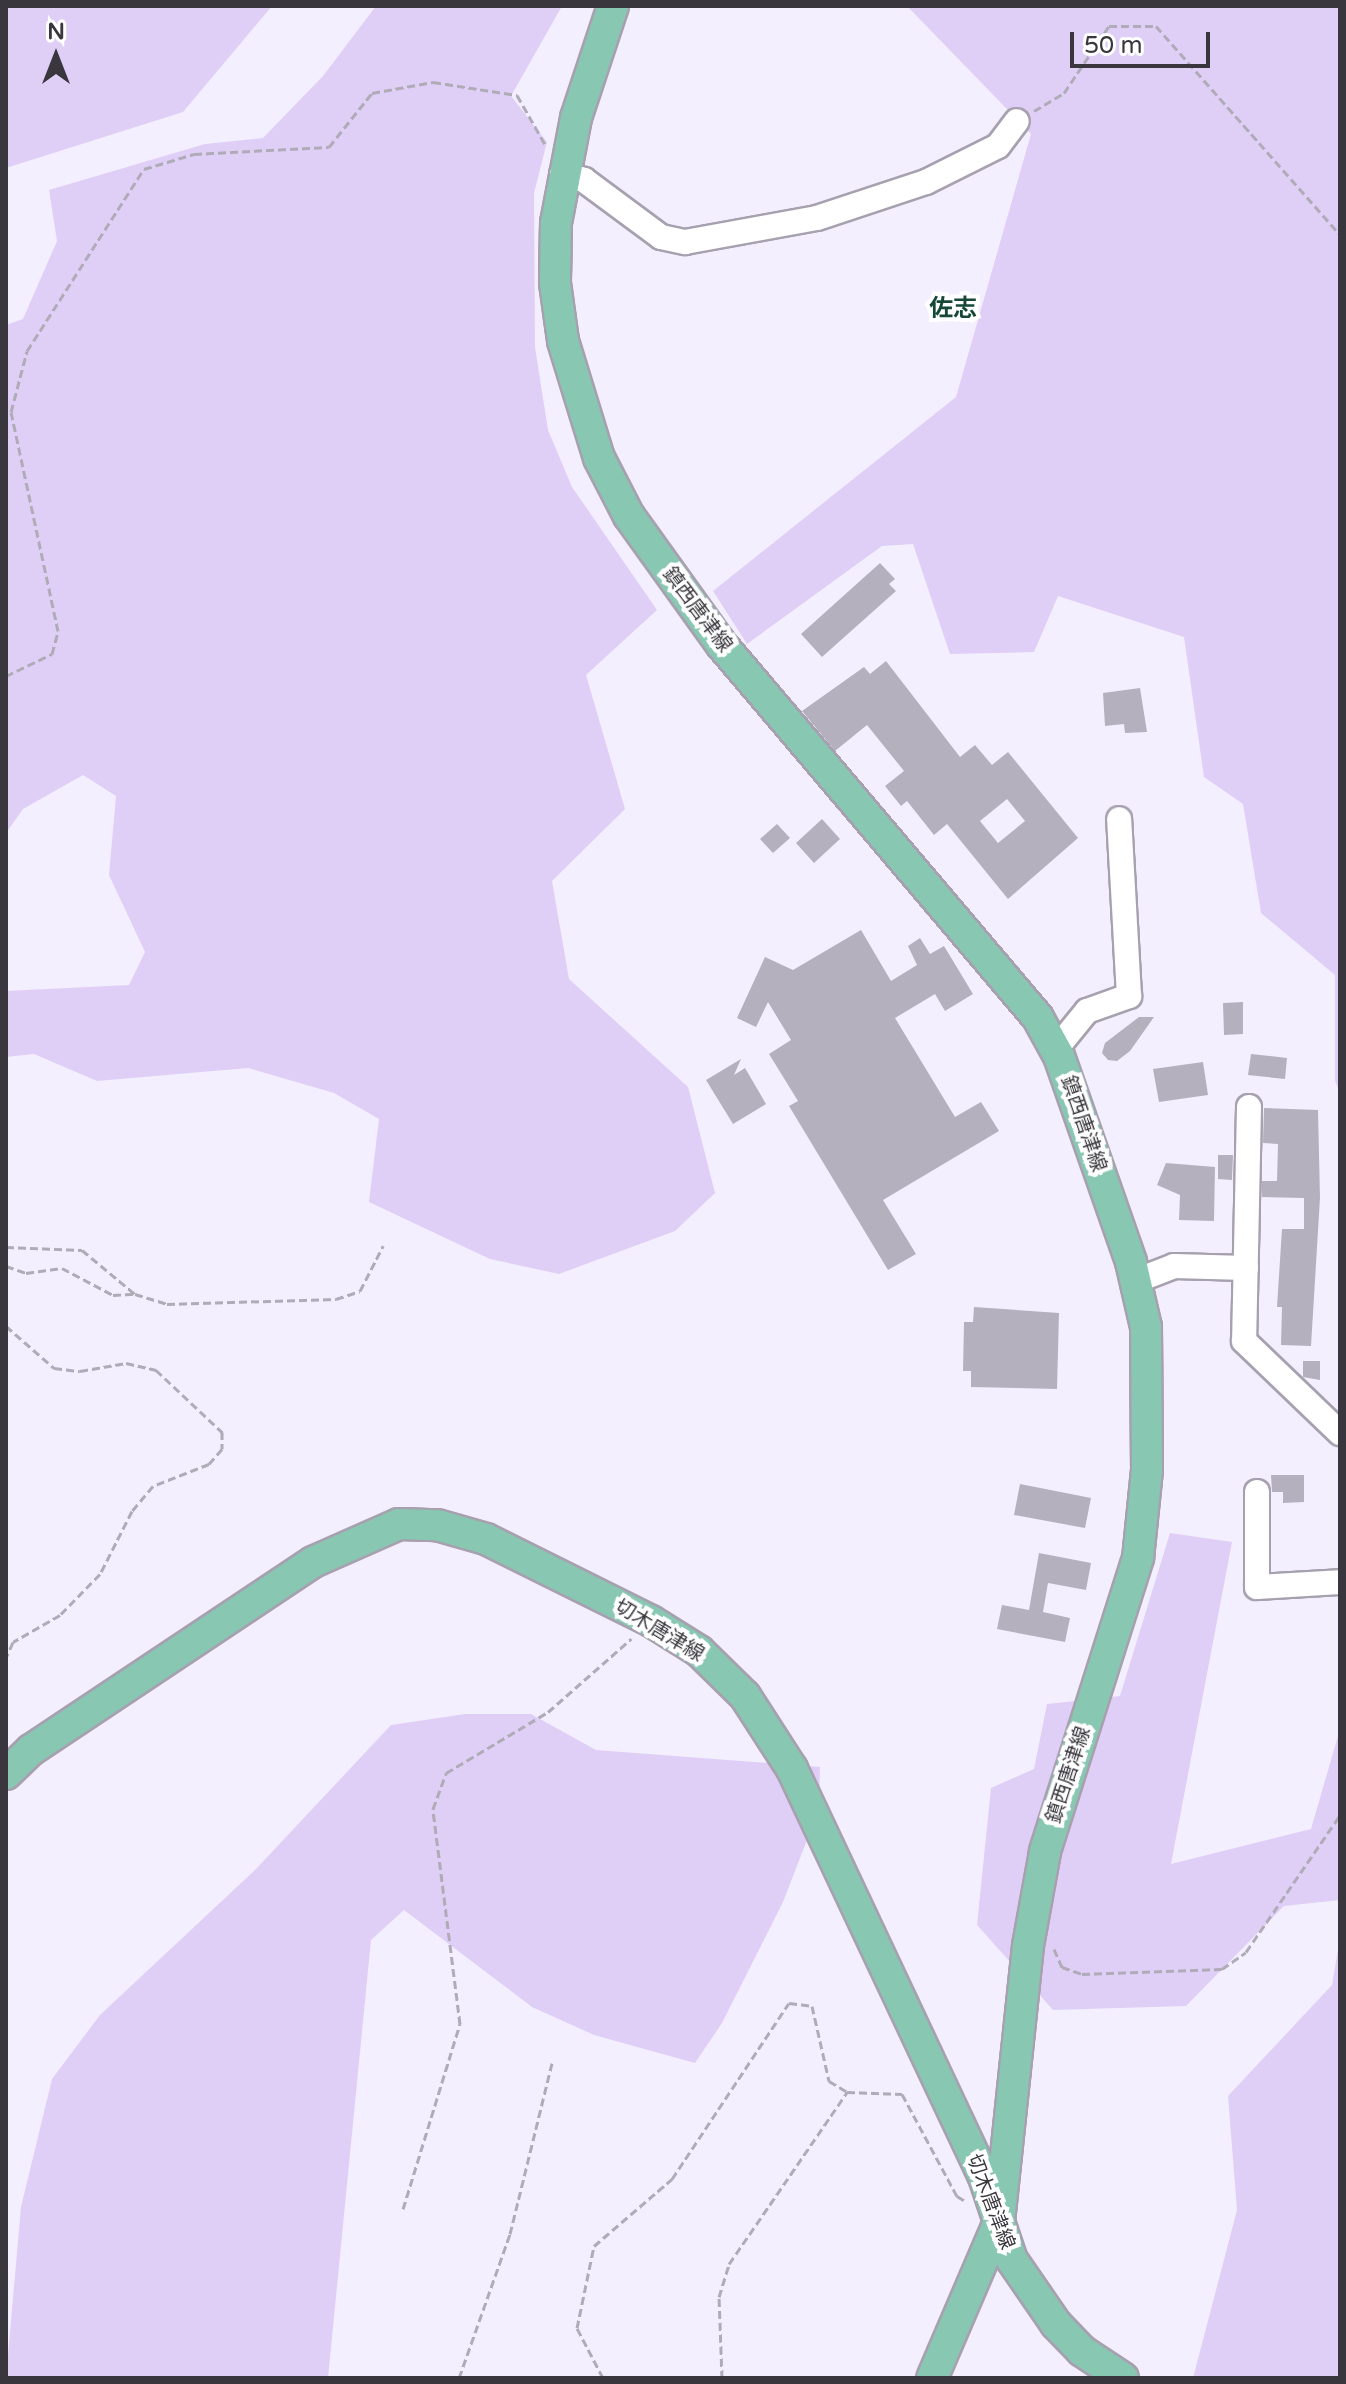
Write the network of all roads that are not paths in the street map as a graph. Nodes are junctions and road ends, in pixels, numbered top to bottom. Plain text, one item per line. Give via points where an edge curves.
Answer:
1 (613, 6) edge
2 (1017, 121) road end
3 (562, 174) junction
4 (1119, 819) dead end
5 (1056, 1049) junction
6 (1249, 1107) dead end
7 (1246, 1268) junction
8 (1138, 1280) junction
9 (1340, 1433) edge
10 (1257, 1492) dead end
11 (1340, 1582) edge
12 (6, 1774) edge
13 (999, 2222) junction
14 (932, 2378) edge
15 (1123, 2378) edge

1 - 3 main road, 鎮西唐津線
2 - 3 street via 998,146 926,182 817,218 685,242 661,237 584,180
3 - 5 main road, 鎮西唐津線 via 555,283 563,341 583,416 629,516 721,644 1038,1018
4 - 5 street via 1129,996 1087,1011
5 - 8 main road, 鎮西唐津線
6 - 7 street
7 - 8 street via 1174,1266
7 - 9 street via 1244,1341
8 - 13 main road, 鎮西唐津線 via 1146,1327 1146,1505 1138,1558 1045,1852 1028,1946
10 - 11 street via 1257,1587
12 - 13 main road, 切木唐津線 via 31,1750 313,1562 399,1524 437,1525 486,1539 651,1621 699,1651 745,1696 792,1769 983,2174
13 - 14 main road, 鎮西唐津線 via 964,2315
13 - 15 main road, 切木唐津線 via 1012,2260 1056,2324 1082,2351

